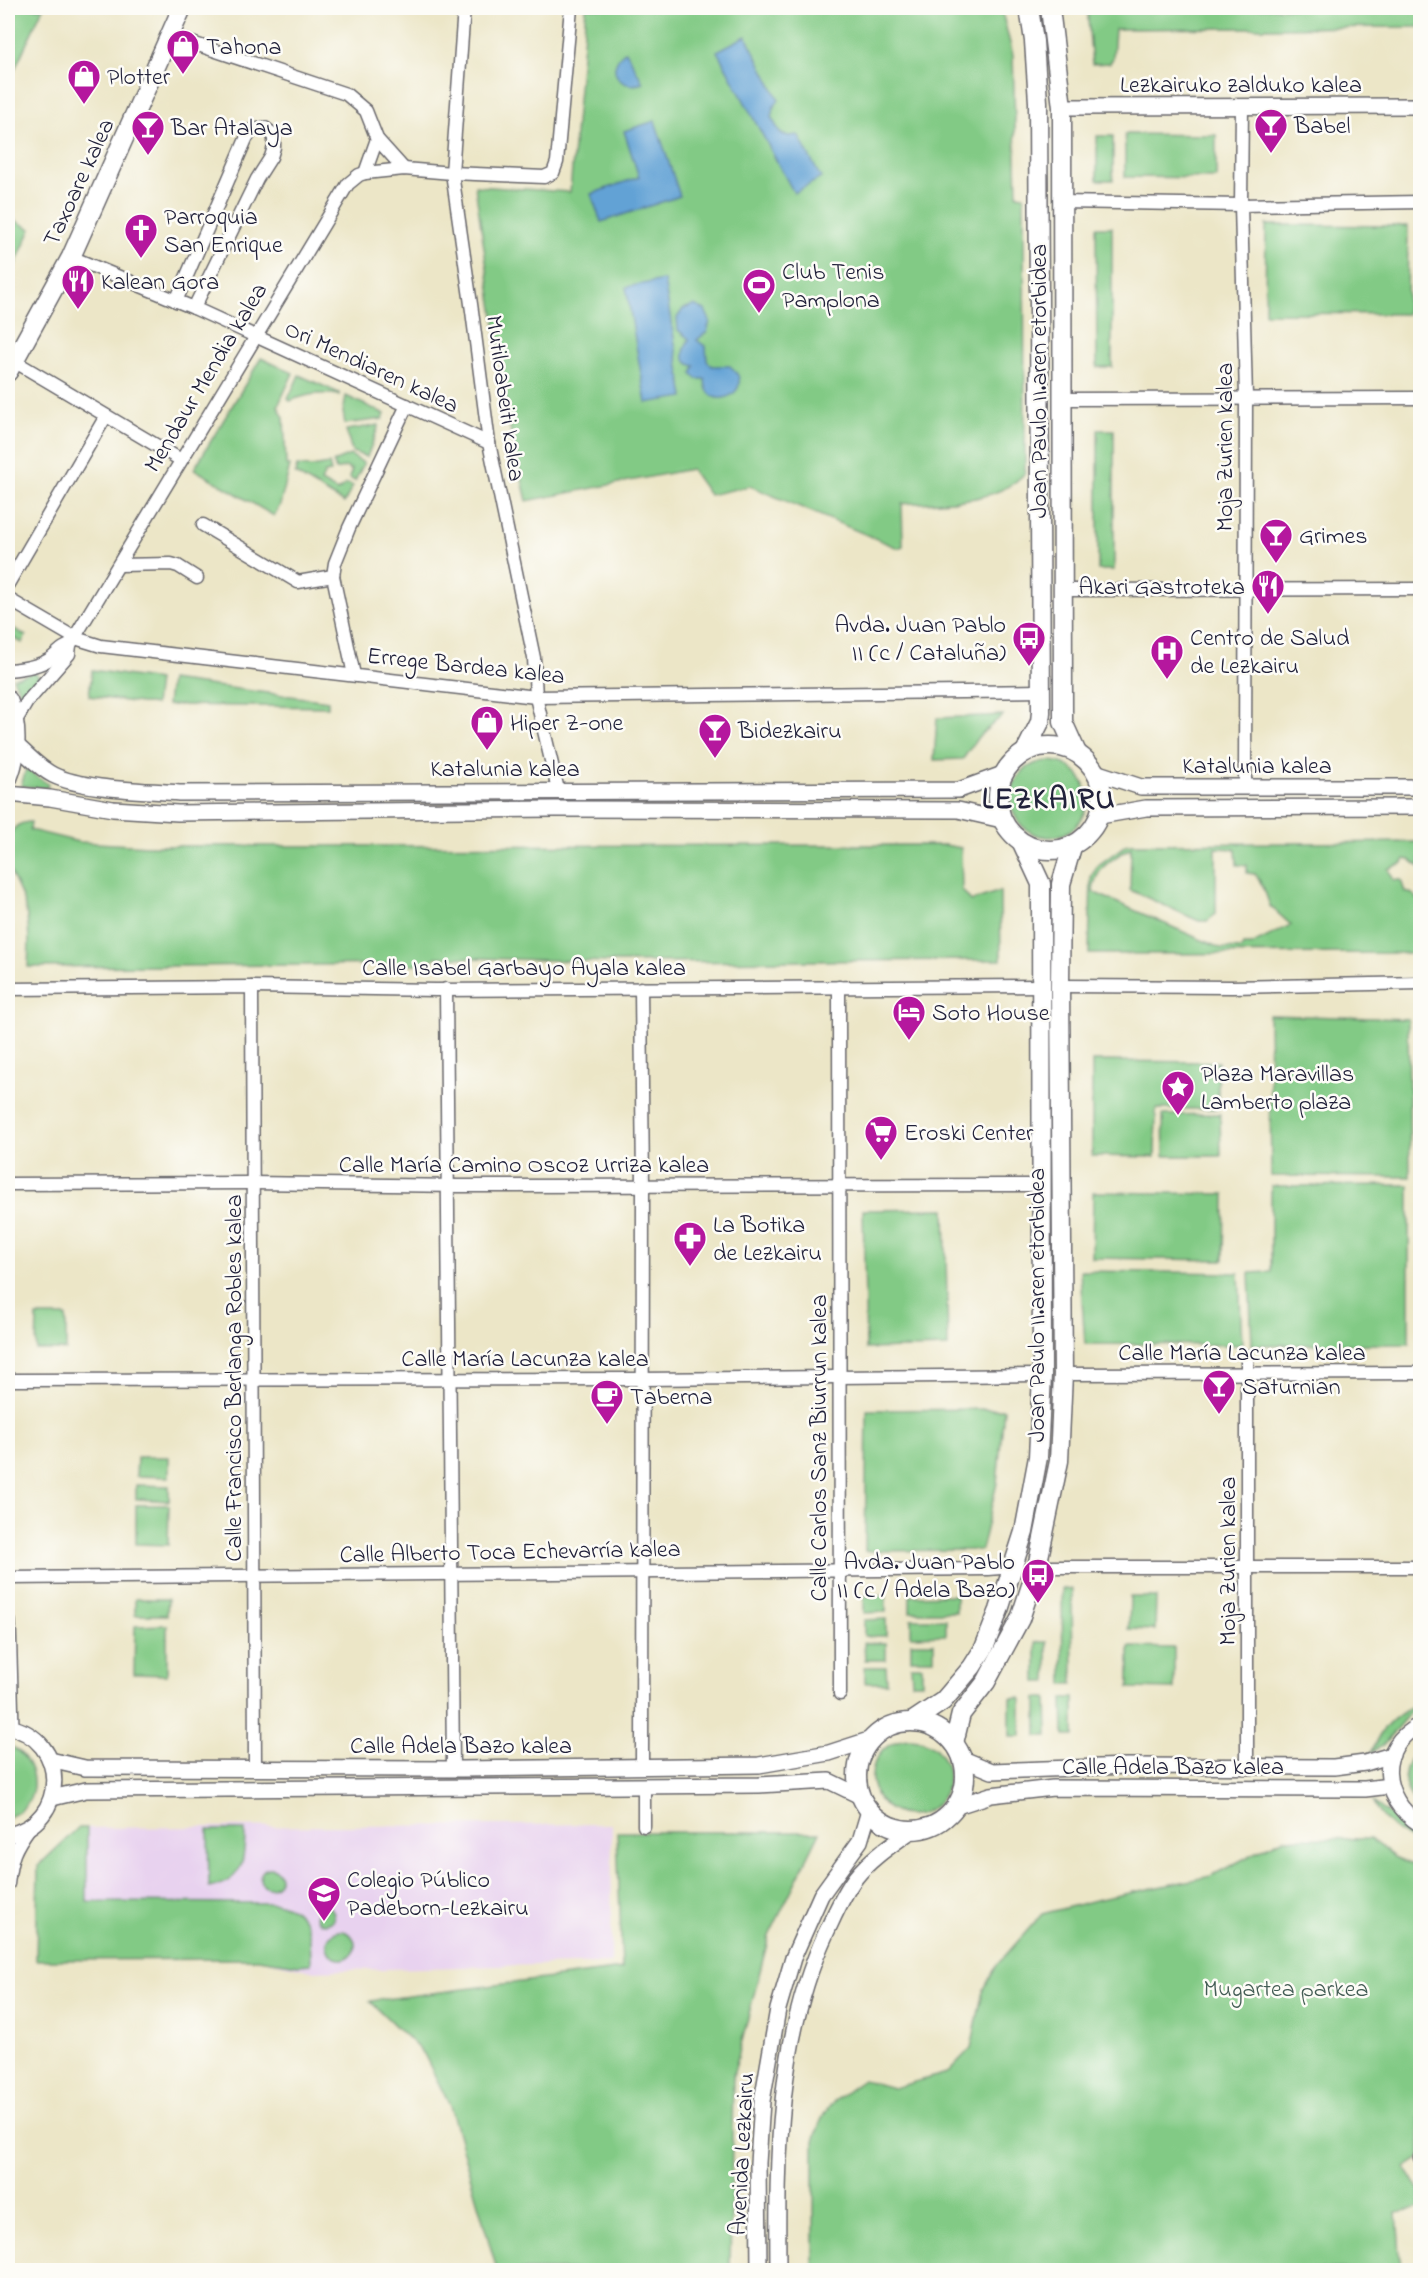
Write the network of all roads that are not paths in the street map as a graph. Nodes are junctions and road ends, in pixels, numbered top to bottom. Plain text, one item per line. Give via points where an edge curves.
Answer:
1 (182, 8) edge
2 (464, 8) edge
3 (571, 8) edge
4 (1029, 8) edge
5 (1050, 8) edge
6 (171, 36) junction
7 (1420, 106) edge
8 (1062, 107) junction
9 (1242, 107) junction
10 (378, 139) junction
11 (404, 168) junction
12 (365, 173) junction
13 (452, 173) junction
14 (1061, 202) junction
15 (1420, 202) edge
16 (1241, 205) junction
17 (70, 257) junction
18 (176, 301) junction
19 (194, 308) junction
20 (256, 336) junction
21 (11, 366) edge
22 (1246, 397) junction
23 (1420, 398) edge
24 (1062, 399) junction
25 (407, 405) junction
26 (106, 416) junction
27 (489, 443) junction
28 (181, 460) junction
29 (203, 525) dead end
30 (119, 565) junction
31 (333, 576) junction
32 (197, 578) dead end
33 (8, 584) edge
34 (1420, 589) edge
35 (1063, 590) junction
36 (1246, 590) junction
37 (8, 599) edge
38 (73, 641) junction
39 (8, 670) edge
40 (354, 675) junction
41 (1041, 691) junction
42 (536, 697) junction
43 (8, 700) edge
44 (14, 724) junction
45 (16, 745) junction
46 (1024, 752) junction
47 (1077, 753) junction
48 (1095, 772) junction
49 (1003, 774) junction
50 (8, 778) edge
51 (1245, 787) junction
52 (1420, 787) edge
53 (558, 790) junction
54 (8, 794) edge
55 (1420, 807) edge
56 (1100, 816) junction
57 (1002, 820) junction
58 (1023, 843) junction
59 (1072, 847) junction
60 (1420, 983) edge
61 (1041, 986) junction
62 (1060, 986) junction
63 (252, 987) junction
64 (839, 987) junction
65 (641, 988) junction
66 (8, 989) edge
67 (446, 989) junction
68 (253, 1183) junction
69 (8, 1184) edge
70 (838, 1185) junction
71 (1041, 1185) junction
72 (447, 1186) junction
73 (643, 1186) junction
74 (1247, 1356) dead end
75 (1247, 1373) junction
76 (1420, 1373) edge
77 (1063, 1374) junction
78 (1042, 1375) junction
79 (838, 1377) junction
80 (253, 1378) junction
81 (449, 1379) junction
82 (642, 1379) junction
83 (8, 1380) edge
84 (1013, 1567) junction
85 (1036, 1567) junction
86 (1420, 1567) edge
87 (1248, 1568) junction
88 (838, 1569) junction
89 (642, 1571) junction
90 (451, 1573) junction
91 (254, 1575) junction
92 (8, 1578) edge
93 (8, 1620) edge
94 (840, 1694) dead end
95 (913, 1721) junction
96 (1420, 1725) edge
97 (9, 1728) edge
98 (869, 1740) junction
99 (958, 1751) junction
100 (1392, 1755) junction
101 (50, 1760) junction
102 (1247, 1766) junction
103 (642, 1767) junction
104 (255, 1768) junction
105 (453, 1769) junction
106 (644, 1785) junction
107 (1390, 1786) junction
108 (52, 1798) junction
109 (864, 1803) junction
110 (957, 1806) junction
111 (1420, 1824) edge
112 (644, 1826) dead end
113 (30, 1827) junction
114 (912, 1830) junction
115 (8, 1835) edge
116 (8, 1884) edge
117 (759, 2271) edge
118 (778, 2271) edge

1 - 6 main road, Taxoare kalea
2 - 13 street, Mutiloabeiti kalea
3 - 13 street via 553,173 544,177
4 - 41 main road, Joan Paulo II.aren etorbidea via 1038,102
5 - 8 main road, Joan Paulo II.aren etorbidea
6 - 10 street via 346,94 366,111
6 - 17 main road, Taxoare kalea
7 - 9 street, Lezkairuko zalduko kalea
8 - 9 street, Lezkairuko zalduko kalea
8 - 14 main road, Joan Paulo II.aren etorbidea
9 - 16 street, Moja Zurien kalea
10 - 11 street
10 - 12 street
11 - 12 street
11 - 13 street
12 - 20 street, Mendaur Mendia kalea via 344,189
13 - 27 street, Mutiloabeiti kalea
14 - 16 street
14 - 24 main road, Joan Paulo II.aren etorbidea
15 - 16 street
16 - 22 street, Moja Zurien kalea
17 - 18 street, Ori Mendiaren kalea
17 - 21 main road, Taxoare kalea
18 - 19 street, Ori Mendiaren kalea
18 - 19 street via 246,139 252,130 265,128 274,135 271,156
19 - 20 street, Ori Mendiaren kalea
20 - 25 street, Ori Mendiaren kalea
20 - 28 street, Mendaur Mendia kalea
21 - 26 street
22 - 23 street
22 - 24 street
22 - 36 street, Moja Zurien kalea
24 - 35 main road, Joan Paulo II.aren etorbidea
25 - 27 street, Ori Mendiaren kalea
25 - 31 street via 349,528
26 - 28 street
26 - 33 street
27 - 42 street, Mutiloabeiti kalea via 534,658
28 - 30 street, Mendaur Mendia kalea
29 - 31 street via 298,582
30 - 32 street via 171,564
30 - 38 street, Mendaur Mendia kalea
31 - 40 street
34 - 36 street
35 - 36 street
35 - 47 main road, Joan Paulo II.aren etorbidea via 1063,722
36 - 51 street, Moja Zurien kalea
37 - 38 street, Errege Bardea kalea
38 - 39 street, Mendaur Mendia kalea via 38,664
38 - 40 street, Errege Bardea kalea
38 - 44 street, Mendaur Mendia kalea via 69,654 27,702
40 - 42 street, Errege Bardea kalea
41 - 42 street, Errege Bardea kalea
41 - 46 main road, Joan Paulo II.aren etorbidea via 1040,722
42 - 53 street, Mutiloabeiti kalea
43 - 44 main road
44 - 45 main road
45 - 50 main road
45 - 53 street, Katalunia kalea via 53,775 116,789 178,793
46 - 47 main road via 1050,746
46 - 49 main road
47 - 48 main road
48 - 51 street, Katalunia kalea via 1141,787
48 - 56 main road via 1102,793
49 - 53 street, Katalunia kalea via 959,789
49 - 57 main road via 998,797
51 - 52 street, Katalunia kalea
54 - 57 street, Katalunia kalea via 113,809 178,813 946,810
55 - 56 street, Katalunia kalea via 1146,808
56 - 59 main road via 1084,839
57 - 58 main road via 1010,834
58 - 59 main road via 1038,850
58 - 61 main road, Joan Paulo II.aren etorbidea via 1041,884
59 - 62 main road, Joan Paulo II.aren etorbidea via 1061,884
60 - 62 street
61 - 64 street, Calle Isabel Garbayo Ayala kalea
61 - 71 main road, Joan Paulo II.aren etorbidea
62 - 77 main road, Joan Paulo II.aren etorbidea
63 - 66 street, Calle Isabel Garbayo Ayala kalea
63 - 67 street, Calle Isabel Garbayo Ayala kalea
63 - 68 street, Calle Francisco Berlanga Robles kalea
64 - 65 street, Calle Isabel Garbayo Ayala kalea
64 - 70 street, Calle Carlos Sanz Biurrun kalea
65 - 67 street, Calle Isabel Garbayo Ayala kalea
65 - 73 street
67 - 72 street
68 - 69 street, Calle María Camino Oscoz Urriza kalea
68 - 72 street, Calle María Camino Oscoz Urriza kalea
68 - 80 street, Calle Francisco Berlanga Robles kalea
70 - 71 street, Calle María Camino Oscoz Urriza kalea
70 - 73 street, Calle María Camino Oscoz Urriza kalea
70 - 79 street, Calle Carlos Sanz Biurrun kalea
71 - 78 main road, Joan Paulo II.aren etorbidea
72 - 73 street, Calle María Camino Oscoz Urriza kalea
72 - 81 street
73 - 82 street
74 - 75 street, Moja Zurien kalea
75 - 76 street, Calle María Lacunza kalea
75 - 77 street, Calle María Lacunza kalea
75 - 87 street, Moja Zurien kalea
77 - 85 main road, Joan Paulo II.aren etorbidea via 1059,1461
78 - 79 street, Calle María Lacunza kalea
78 - 84 main road, Joan Paulo II.aren etorbidea via 1038,1457
79 - 82 street, Calle María Lacunza kalea
79 - 88 street, Calle Carlos Sanz Biurrun kalea
80 - 81 street, Calle María Lacunza kalea
80 - 83 street, Calle María Lacunza kalea
80 - 91 street, Calle Francisco Berlanga Robles kalea
81 - 82 street, Calle María Lacunza kalea
81 - 90 street
82 - 89 street
84 - 88 street, Calle Alberto Toca Echevarría kalea
84 - 95 main road, Joan Paulo II.aren etorbidea via 984,1648 972,1667 944,1701
85 - 87 street
85 - 99 main road, Joan Paulo II.aren etorbidea via 1020,1619 986,1682 962,1714
86 - 87 street
87 - 102 street, Moja Zurien kalea
88 - 89 street, Calle Alberto Toca Echevarría kalea
88 - 94 street, Calle Carlos Sanz Biurrun kalea
89 - 90 street, Calle Alberto Toca Echevarría kalea
89 - 103 street
90 - 91 street, Calle Alberto Toca Echevarría kalea
90 - 105 street
91 - 92 street, Calle Alberto Toca Echevarría kalea
91 - 104 street, Calle Francisco Berlanga Robles kalea
93 - 97 street
95 - 98 main road via 889,1726
95 - 99 main road via 943,1731
96 - 100 street via 1400,1741
97 - 101 street via 27,1734 41,1745
98 - 103 street, Calle Adela Bazo kalea via 829,1753 759,1765
98 - 109 main road via 857,1767 856,1781
99 - 102 street, Calle Adela Bazo kalea via 992,1771
99 - 110 main road via 966,1775
100 - 102 street, Calle Adela Bazo kalea via 1334,1767
100 - 107 street
101 - 104 street, Calle Adela Bazo kalea via 85,1768
101 - 108 street via 54,1773
103 - 105 street, Calle Adela Bazo kalea
104 - 105 street, Calle Adela Bazo kalea
106 - 108 street, Calle Adela Bazo kalea via 86,1790
106 - 109 street, Calle Adela Bazo kalea via 830,1781
106 - 112 street
107 - 110 street, Calle Adela Bazo kalea via 1053,1788 991,1795
107 - 111 street via 1396,1803
108 - 113 street
109 - 114 main road via 888,1825
109 - 117 street, Avenida Lezkairu via 860,1841 821,1895 793,1958 778,2009 762,2101
110 - 114 main road via 930,1827
113 - 115 street
113 - 116 street via 15,1847
114 - 118 street, Avenida Lezkairu via 857,1875 813,1961 797,2014 782,2103 777,2166

